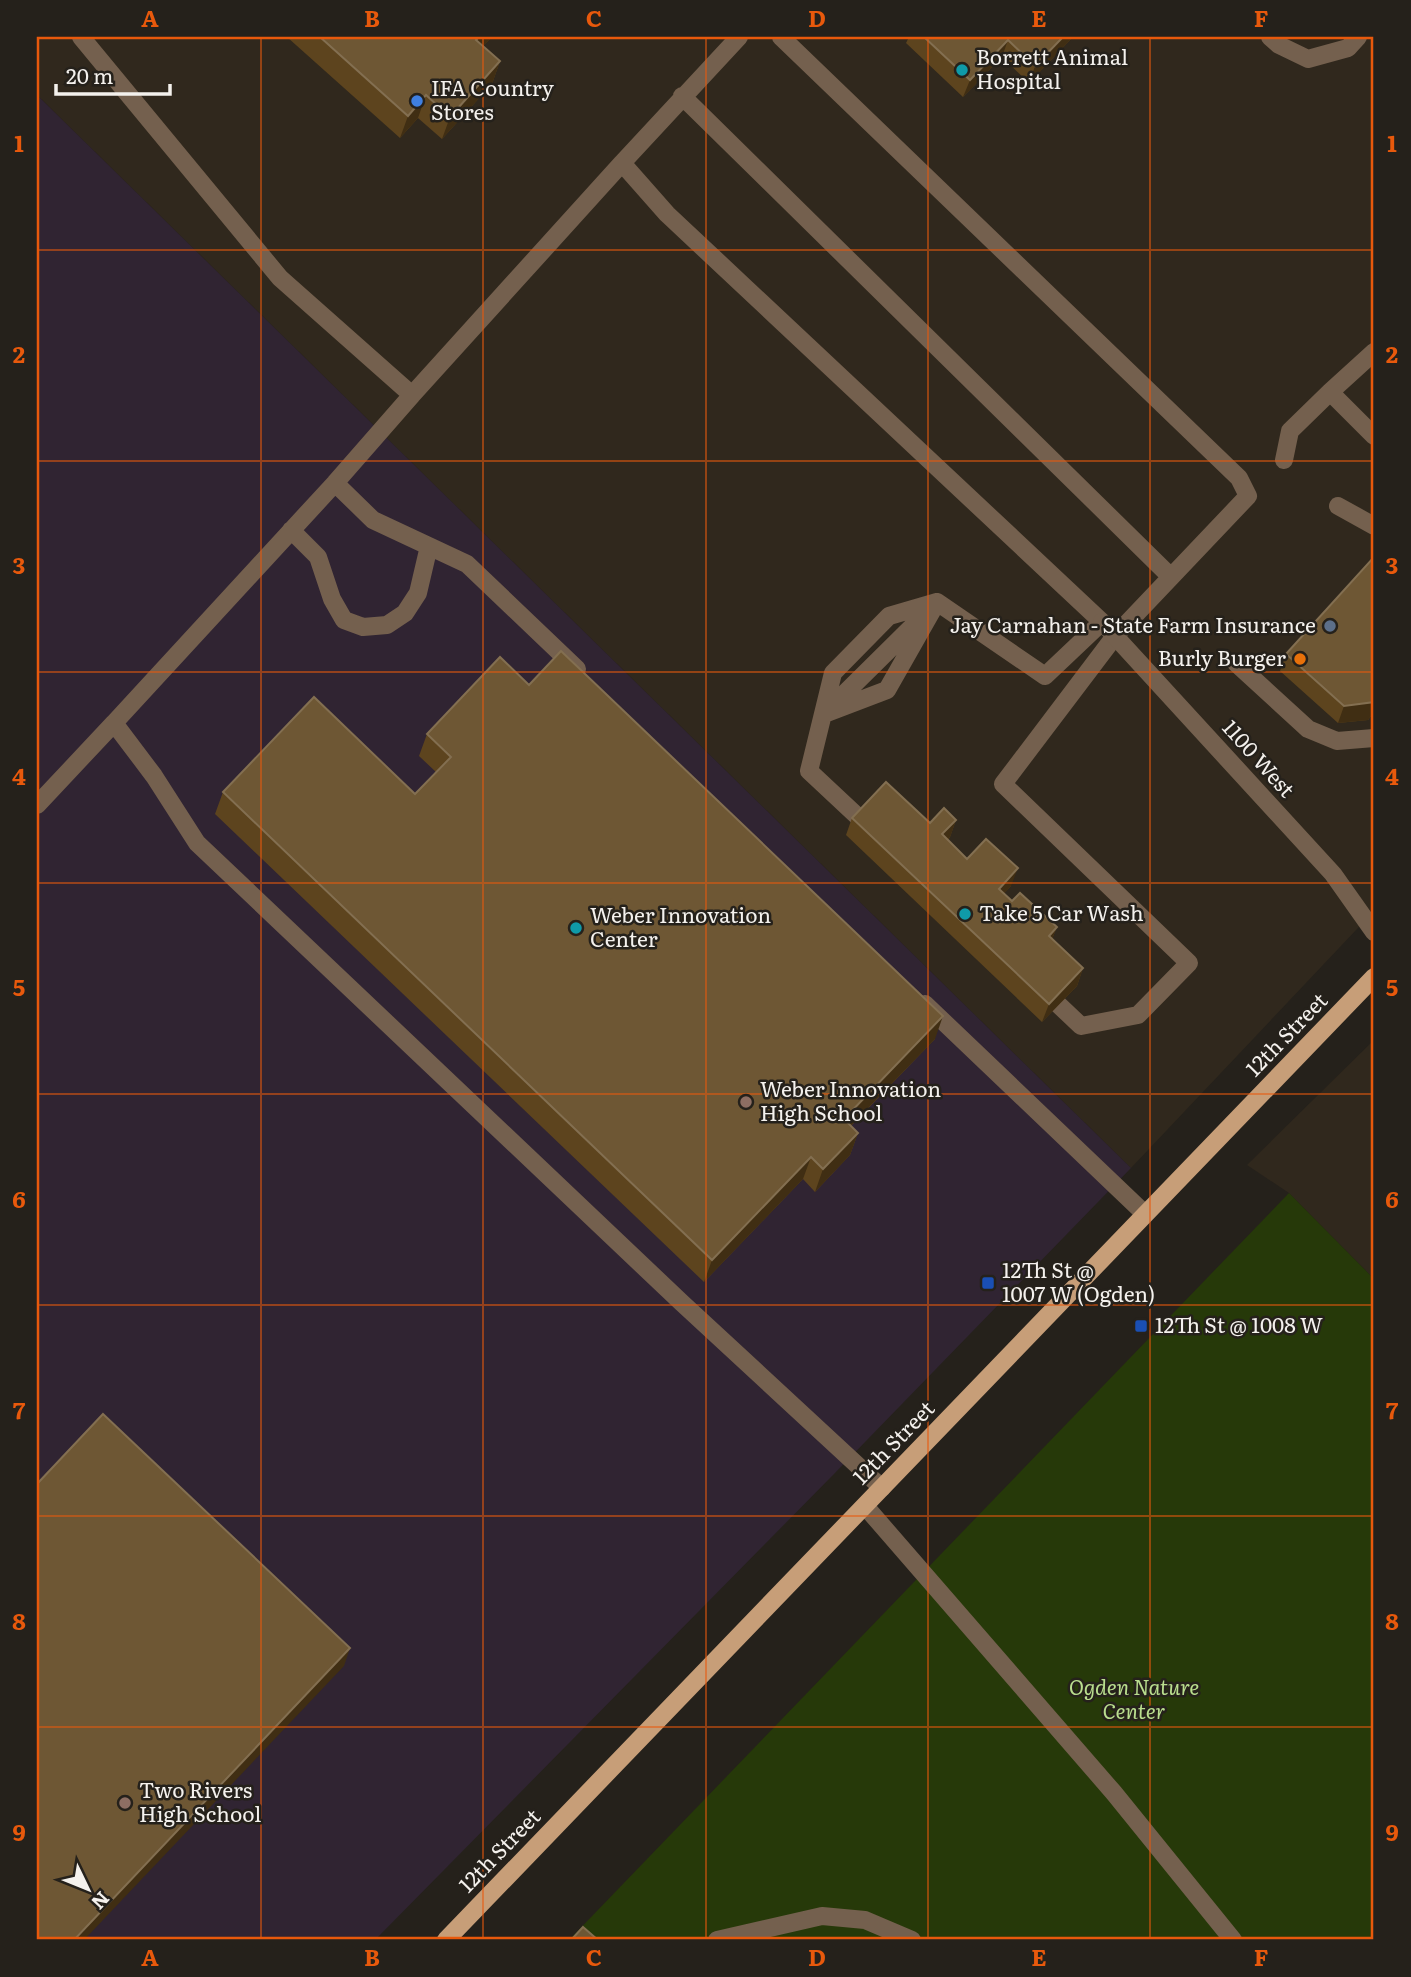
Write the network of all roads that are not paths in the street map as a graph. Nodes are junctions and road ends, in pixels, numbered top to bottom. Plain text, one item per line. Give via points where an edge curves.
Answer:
1 (80, 37) edge
2 (738, 37) edge
3 (781, 37) edge
4 (1270, 37) edge
5 (1358, 37) edge
6 (682, 96) junction
7 (622, 163) junction
8 (1374, 352) edge
9 (1329, 392) junction
10 (412, 395) junction
11 (1374, 436) edge
12 (1284, 460) dead end
13 (335, 483) junction
14 (1338, 506) dead end
15 (1374, 526) edge
16 (291, 530) junction
17 (429, 546) junction
18 (1171, 577) junction
19 (937, 602) junction
20 (1102, 622) junction
21 (1115, 636) junction
22 (1236, 663) dead end
23 (587, 679) edge
24 (824, 714) junction
25 (114, 723) junction
26 (1374, 738) edge
27 (37, 805) edge
28 (880, 837) edge
29 (1374, 932) edge
30 (1374, 977) edge
31 (1030, 978) edge
32 (917, 996) edge
33 (1145, 1214) junction
34 (882, 1488) junction
35 (865, 1506) junction
36 (782, 1932) edge
37 (446, 1940) edge
38 (717, 1940) edge
39 (912, 1940) edge
40 (1233, 1940) edge

1 - 10 street via 280,278
2 - 6 street
3 - 18 street via 1239,478 1248,496
4 - 5 street via 1308,59 1348,48
6 - 7 street
6 - 18 street
7 - 10 street
7 - 20 street, 1100 West via 667,214
8 - 9 street
9 - 11 street
9 - 12 street via 1290,431
10 - 13 street
13 - 16 street
13 - 17 street via 373,520
14 - 15 street
16 - 17 street via 318,557 344,620 363,627 387,625 405,613 418,593
16 - 25 street
17 - 23 street via 467,564
18 - 21 street
19 - 20 street via 1045,676
19 - 24 street
19 - 24 street via 887,690
20 - 21 street, 1100 West
21 - 29 street, 1100 West via 1333,874
21 - 31 street via 1003,785 1189,963 1138,1015 1081,1026
22 - 26 street via 1308,729 1337,741
24 - 28 street via 809,771
25 - 27 street
25 - 34 street via 197,843
30 - 33 main road, 12th Street
32 - 33 street
33 - 34 main road, 12th Street
34 - 35 main road, 12th Street
35 - 37 main road, 12th Street
35 - 40 street via 1114,1793
36 - 38 street
36 - 39 street via 822,1916 865,1920

